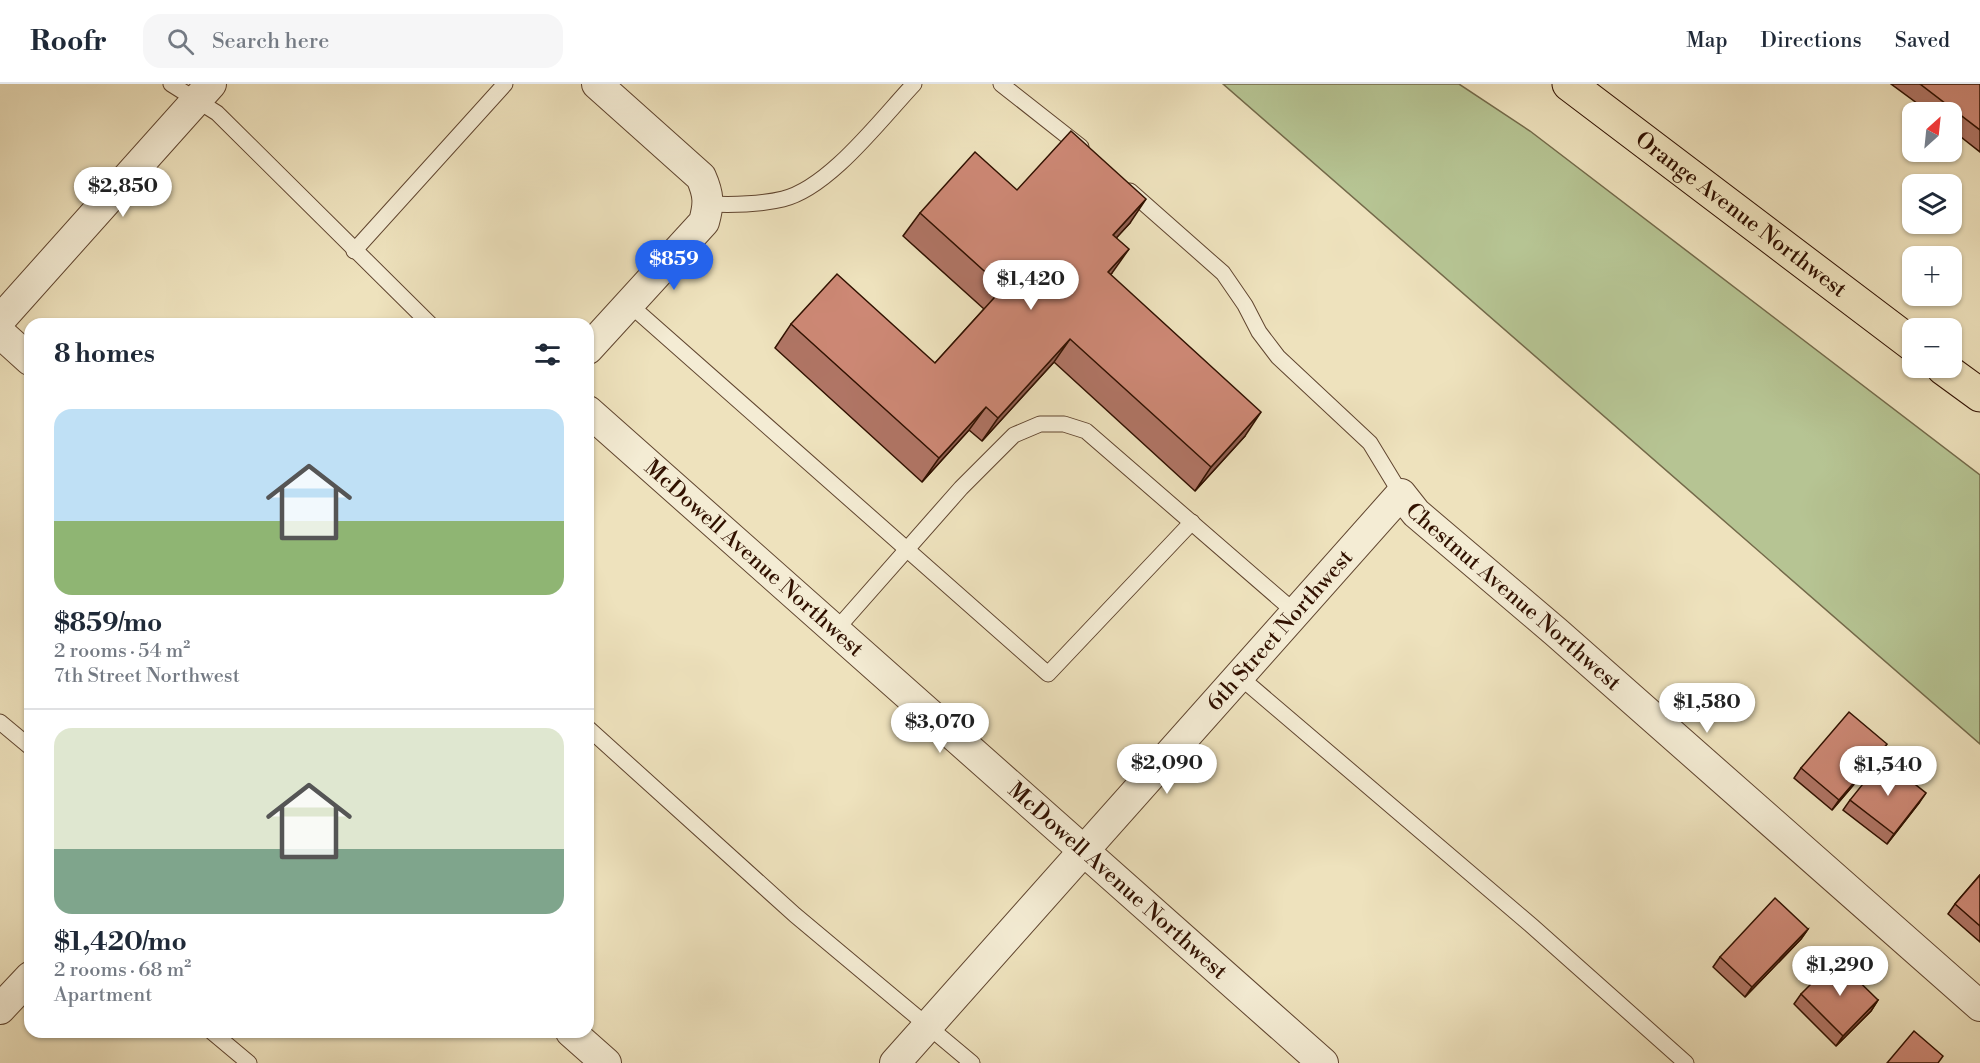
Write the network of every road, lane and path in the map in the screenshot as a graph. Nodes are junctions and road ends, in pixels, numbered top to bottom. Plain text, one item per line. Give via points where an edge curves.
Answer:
1 (171, 84) edge
2 (505, 84) edge
3 (597, 84) edge
4 (914, 84) edge
5 (1001, 84) edge
6 (1569, 84) edge
7 (204, 92) edge
8 (1089, 155) edge
9 (1116, 179) edge
10 (709, 204) junction
11 (354, 251) junction
12 (629, 304) junction
13 (424, 318) edge
14 (0, 320) edge
15 (0, 333) edge
16 (1902, 336) edge
17 (594, 342) edge
18 (24, 355) edge
19 (1957, 378) edge
20 (1980, 395) edge
21 (594, 416) edge
22 (1401, 494) junction
23 (1192, 522) junction
24 (907, 551) junction
25 (1296, 613) junction
26 (834, 632) junction
27 (1240, 677) junction
28 (0, 722) edge
29 (594, 733) edge
30 (24, 742) edge
31 (1084, 851) junction
32 (24, 984) edge
33 (1980, 1006) edge
34 (0, 1010) edge
35 (927, 1026) junction
36 (219, 1038) edge
37 (578, 1038) edge
38 (249, 1063) edge
39 (606, 1063) edge
40 (895, 1063) edge
41 (972, 1063) edge
42 (1323, 1063) edge
43 (1686, 1063) edge

1 - 7 lane
2 - 11 lane
3 - 10 street via 701,177
4 - 10 lane via 814,185 785,199 749,205
5 - 8 lane
6 - 16 main road, Orange Avenue Northwest
7 - 11 lane via 217,113
7 - 14 street
9 - 22 lane via 1223,273 1278,357 1370,443
10 - 12 street via 704,222
11 - 13 lane
12 - 17 street
12 - 24 lane
15 - 18 street
19 - 20 main road
21 - 26 street, McDowell Avenue Northwest
22 - 25 street, 6th Street Northwest
22 - 33 street, Chestnut Avenue Northwest via 1416,513
23 - 24 lane via 1086,430 1064,424 1040,424 1014,435 961,488
23 - 24 lane via 1048,674
23 - 25 lane
24 - 26 lane
25 - 27 street, 6th Street Northwest
26 - 31 street, McDowell Avenue Northwest
27 - 31 street, 6th Street Northwest
27 - 43 lane
28 - 30 lane
29 - 35 lane via 795,915
31 - 35 street, 6th Street Northwest
31 - 42 street, McDowell Avenue Northwest
32 - 34 street
35 - 40 street, 6th Street Northwest
35 - 41 lane
36 - 38 lane
37 - 39 street

